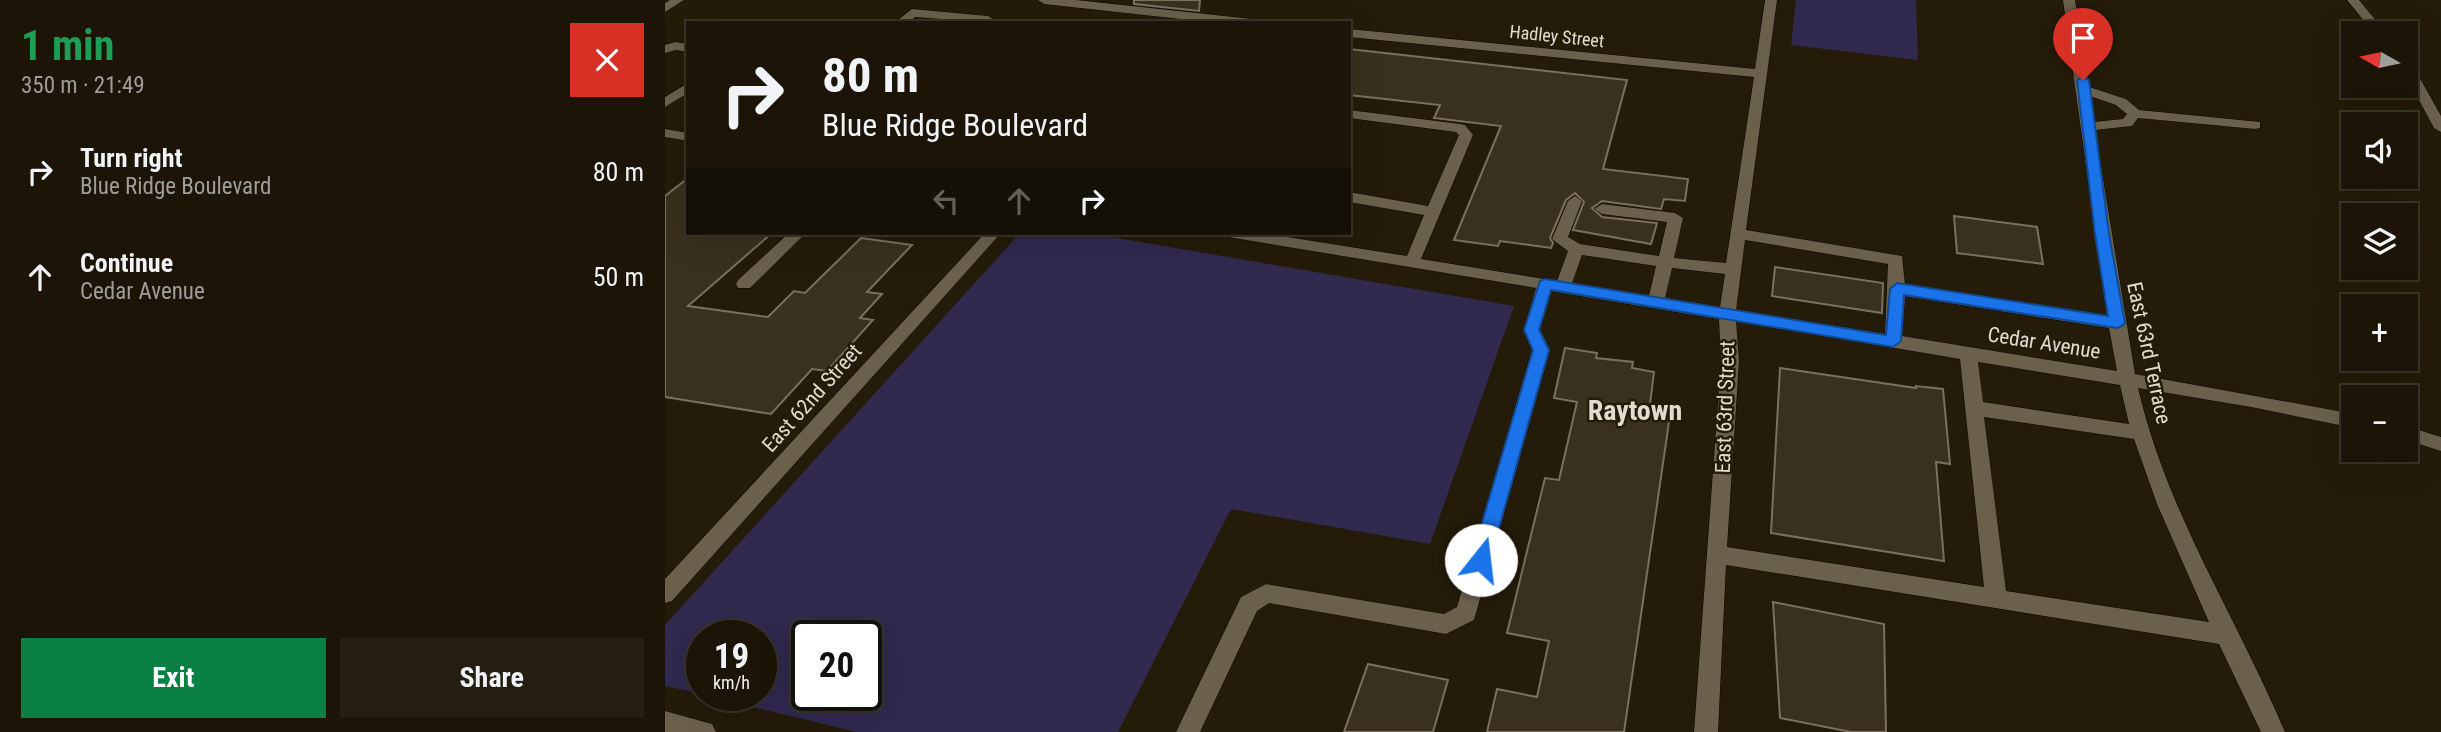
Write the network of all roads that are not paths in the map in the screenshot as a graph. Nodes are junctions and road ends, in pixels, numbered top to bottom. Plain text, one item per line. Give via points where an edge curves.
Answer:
1 (678, 0) edge
2 (1044, 0) edge
3 (1771, 0) edge
4 (2069, 0) edge
5 (2353, 0) edge
6 (665, 8) edge
7 (902, 21) edge
8 (987, 21) edge
9 (1234, 21) edge
10 (2370, 21) edge
11 (1351, 33) edge
12 (686, 48) edge
13 (665, 49) edge
14 (1762, 74) junction
15 (686, 88) edge
16 (2419, 88) edge
17 (2084, 90) junction
18 (665, 103) edge
19 (1351, 114) edge
20 (2135, 114) junction
21 (2255, 125) dead end
22 (2089, 127) junction
23 (2441, 128) edge
24 (665, 133) edge
25 (686, 137) edge
26 (1351, 198) edge
27 (1575, 201) dead end
28 (1602, 209) dead end
29 (1433, 212) junction
30 (1738, 234) junction
31 (796, 235) edge
32 (991, 235) edge
33 (1245, 235) edge
34 (1576, 249) junction
35 (1412, 262) junction
36 (1665, 262) junction
37 (1733, 269) junction
38 (744, 284) dead end
39 (1554, 286) junction
40 (1897, 289) junction
41 (1656, 303) junction
42 (1727, 314) junction
43 (2117, 323) junction
44 (1893, 341) junction
45 (1968, 354) junction
46 (2127, 380) junction
47 (1975, 408) junction
48 (2341, 418) edge
49 (2142, 433) junction
50 (2418, 437) edge
51 (2441, 444) edge
52 (1718, 555) junction
53 (665, 594) edge
54 (1996, 599) junction
55 (2228, 635) junction
56 (665, 722) edge
57 (704, 732) edge
58 (1188, 732) edge
59 (1706, 732) edge
60 (2273, 732) edge

1 - 6 street
2 - 9 street
3 - 14 street, East 63rd Street
4 - 17 street, East 63rd Terrace
5 - 10 street
7 - 8 street via 912,13
11 - 14 street, Hadley Street
12 - 13 street
14 - 30 street, East 63rd Street
15 - 18 street
16 - 23 street
17 - 20 street via 2121,102
17 - 22 street, East 63rd Terrace
19 - 29 street via 1460,128 1466,135
20 - 21 street
20 - 22 street via 2127,123
22 - 43 street, East 63rd Terrace
24 - 25 street
26 - 29 street
27 - 34 street via 1560,239
28 - 36 street via 1675,218
29 - 35 street
30 - 37 street, East 63rd Street
30 - 40 street via 1896,260
31 - 38 street
32 - 53 street, East 62nd Street
33 - 35 street, Cedar Avenue
34 - 36 street
34 - 39 street
35 - 39 street, Cedar Avenue
36 - 37 street
36 - 41 street
37 - 42 street, East 63rd Street
39 - 41 street, Cedar Avenue
39 - 58 street via 1532,330 1541,350 1465,612 1446,624 1266,593 1249,604
40 - 43 street
40 - 44 street
41 - 42 street, Cedar Avenue
42 - 44 street, Cedar Avenue
42 - 52 street, East 63rd Street via 1730,361
43 - 46 street, East 63rd Terrace
44 - 45 street, Cedar Avenue
45 - 46 street, Cedar Avenue
45 - 47 street
46 - 48 street, Cedar Avenue
46 - 49 street, East 63rd Terrace
47 - 49 street
47 - 54 street
49 - 55 street, East 63rd Terrace via 2164,498
50 - 51 street
52 - 54 street
52 - 59 street, East 63rd Street
54 - 55 street
55 - 60 street, East 63rd Terrace
56 - 57 street

